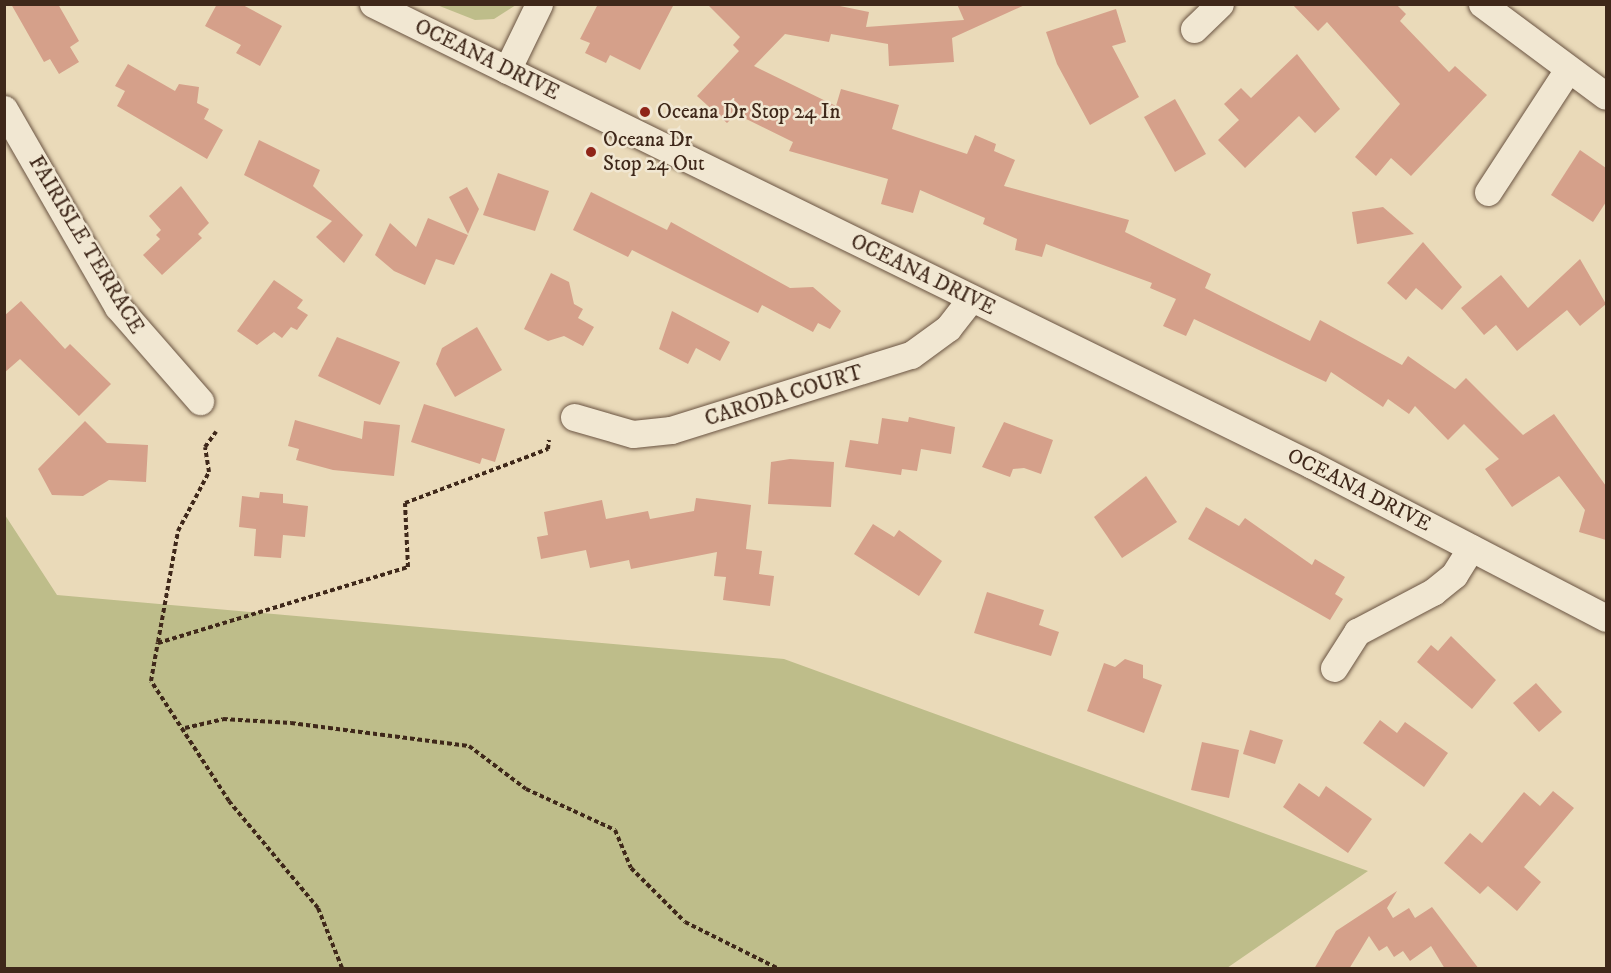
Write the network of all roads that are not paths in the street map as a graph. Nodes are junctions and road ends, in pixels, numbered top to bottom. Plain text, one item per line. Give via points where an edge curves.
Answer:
1 (374, 4) edge
2 (540, 4) edge
3 (1220, 4) edge
4 (1482, 4) edge
5 (1194, 29) dead end
6 (507, 70) junction
7 (1567, 71) junction
8 (1606, 96) edge
9 (4, 109) edge
10 (1488, 192) dead end
11 (971, 299) junction
12 (200, 401) dead end
13 (574, 417) dead end
14 (1471, 548) junction
15 (1606, 618) edge
16 (1334, 668) dead end

1 - 6 street, OCEANA DRIVE
2 - 6 street
3 - 5 street
4 - 7 street
6 - 11 street, OCEANA DRIVE
7 - 8 street
7 - 10 street
9 - 12 street, FAIRISLE TERRACE via 118,307
11 - 13 street, CARODA COURT via 939,336 911,355 671,430 633,434
11 - 14 street, OCEANA DRIVE
14 - 15 street, OCEANA DRIVE
14 - 16 street via 1454,575 1433,592 1357,633

